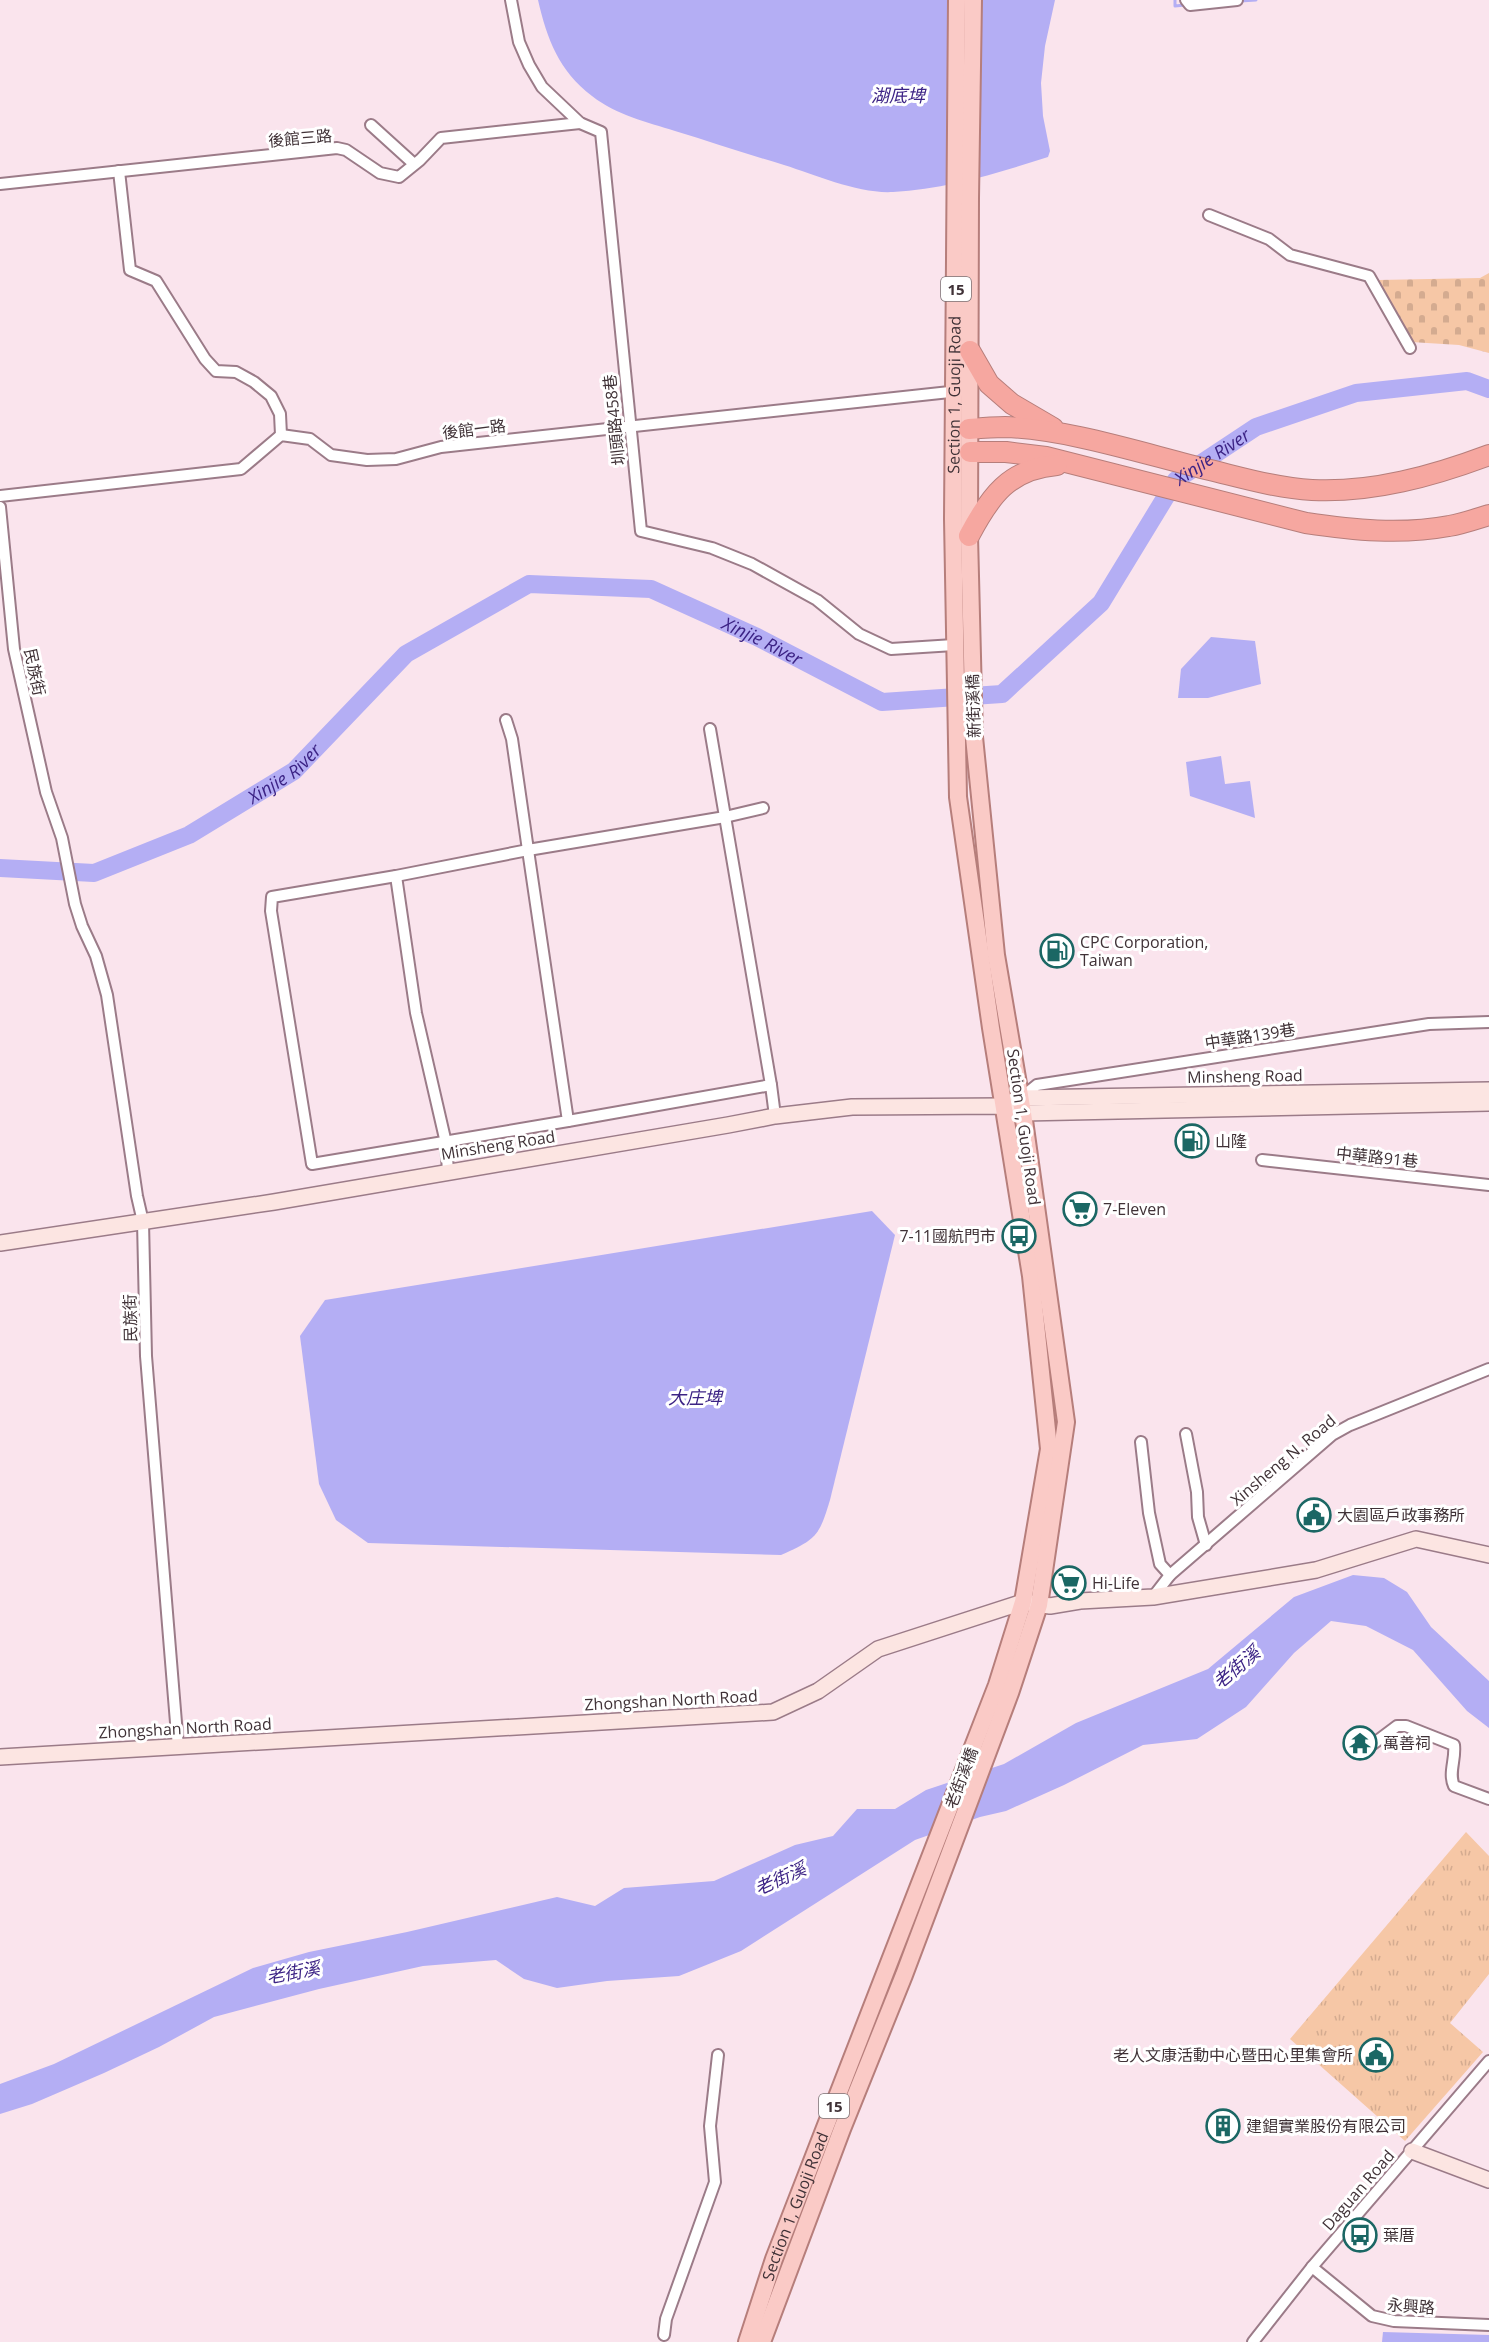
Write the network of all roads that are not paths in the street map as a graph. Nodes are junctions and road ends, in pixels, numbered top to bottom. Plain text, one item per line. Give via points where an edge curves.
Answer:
1 (511, 0) edge
2 (957, 0) edge
3 (973, 0) edge
4 (1186, 0) edge
5 (1237, 0) edge
6 (580, 123) junction
7 (371, 125) dead end
8 (414, 164) junction
9 (119, 171) junction
10 (0, 183) edge
11 (1209, 215) dead end
12 (1410, 348) dead end
13 (970, 351) junction
14 (963, 390) junction
15 (630, 428) junction
16 (969, 429) junction
17 (281, 435) junction
18 (1078, 437) junction
19 (962, 448) junction
20 (1489, 455) edge
21 (1071, 463) junction
22 (0, 496) edge
23 (0, 507) edge
24 (1489, 515) edge
25 (969, 536) junction
26 (972, 641) joint
27 (954, 645) junction
28 (506, 720) dead end
29 (710, 729) dead end
30 (957, 766) joint
31 (977, 770) joint
32 (763, 808) dead end
33 (725, 817) junction
34 (528, 850) junction
35 (396, 876) junction
36 (1489, 1022) edge
37 (771, 1085) junction
38 (1489, 1090) edge
39 (1489, 1103) edge
40 (1004, 1106) junction
41 (1022, 1106) junction
42 (775, 1116) junction
43 (568, 1121) junction
44 (446, 1143) junction
45 (1262, 1160) dead end
46 (448, 1171) junction
47 (1489, 1185) edge
48 (143, 1222) junction
49 (0, 1243) edge
50 (1489, 1369) edge
51 (1186, 1434) dead end
52 (1140, 1442) dead end
53 (1206, 1545) junction
54 (1489, 1555) edge
55 (1170, 1575) junction
56 (1153, 1597) junction
57 (1031, 1604) junction
58 (1004, 1689) joint
59 (1373, 1744) dead end
60 (178, 1747) junction
61 (0, 1757) edge
62 (1489, 1799) edge
63 (932, 1875) junction
64 (718, 2055) dead end
65 (1489, 2061) edge
66 (1412, 2151) junction
67 (1489, 2180) edge
68 (1312, 2267) junction
69 (1489, 2325) edge
70 (664, 2335) dead end
71 (747, 2342) edge
72 (762, 2342) edge
73 (1253, 2342) edge

1 - 6 street, 圳頭路458巷 via 519,42 529,65 542,87
2 - 14 main road, Section 1, Guoji Road / 15
3 - 13 main road, Section 1, Guoji Road / 15
4 - 5 street via 1190,4
6 - 8 street, 後館三路 via 441,138
6 - 15 street, 圳頭路458巷 via 601,132
7 - 8 street
8 - 9 street, 後館三路 via 399,177 380,173 337,148
9 - 10 street, 後館三路
9 - 17 street via 130,270 156,281 216,371 236,372 271,396 280,414
11 - 12 street via 1269,239 1290,255 1369,276
13 - 14 main road, Section 1, Guoji Road / 15
13 - 18 highway via 988,384 1000,394 1037,420
14 - 15 street, 後館一路
14 - 16 main road, Section 1, Guoji Road / 15
14 - 19 main road, Section 1, Guoji Road / 15
15 - 17 street, 後館一路 via 441,447 396,459 367,460 332,455 310,439
15 - 27 street, 圳頭路458巷 via 640,531 712,548 752,564 817,600 859,634 891,649
16 - 18 highway via 1007,428
16 - 19 main road
17 - 22 street via 241,469
18 - 20 highway via 1289,488 1323,490 1415,479
19 - 21 highway
19 - 25 main road, Section 1, Guoji Road / 15
19 - 27 main road, Section 1, Guoji Road / 15
21 - 24 highway via 1306,523 1373,531 1449,526
21 - 25 highway via 1027,470 1009,481 996,492
23 - 48 street, 民族街 via 14,649 46,792 62,838 82,926 107,995
25 - 26 main road, Section 1, Guoji Road / 15
26 - 31 main road, 新街溪橋 / 15
27 - 30 main road, 新街溪橋 / 15
28 - 34 street
29 - 33 street
30 - 40 main road, Section 1, Guoji Road / 15
31 - 41 main road, Section 1, Guoji Road / 15 via 996,955
32 - 33 street
33 - 34 street
33 - 37 street
34 - 35 street
34 - 43 street
35 - 44 street via 416,1013
35 - 44 street via 272,897 312,1164
36 - 41 street, 中華路139巷 via 1429,1024 1038,1085
37 - 42 street
37 - 43 street
38 - 41 street, Minsheng Road
39 - 41 street, Minsheng Road
40 - 41 street, Minsheng Road
40 - 42 street, Minsheng Road via 852,1107
40 - 57 main road, Section 1, Guoji Road / 15 via 1031,1276 1048,1449
41 - 57 main road, Section 1, Guoji Road / 15 via 1066,1422
42 - 46 street, Minsheng Road
43 - 44 street
44 - 46 street
45 - 47 street, 中華路91巷
46 - 48 street, Minsheng Road
48 - 49 street, Minsheng Road
48 - 60 street, 民族街 via 146,1356
50 - 53 street, Xinsheng N. Road via 1332,1435
51 - 53 street
52 - 55 street via 1160,1564
53 - 55 street, Xinsheng N. Road
54 - 56 street, Zhongshan North Road via 1416,1539 1316,1570
55 - 56 street, Xinsheng N. Road
56 - 57 street, Zhongshan North Road via 1050,1606
57 - 58 main road, Section 1, Guoji Road / 15
57 - 60 street, Zhongshan North Road via 878,1649 818,1691 773,1712
58 - 63 main road, 老街溪橋 / 15
59 - 62 street via 1397,1726 1406,1726 1454,1745 1456,1754 1450,1779 1454,1786
60 - 61 street, Zhongshan North Road
63 - 71 main road, Section 1, Guoji Road / 15 via 774,2259
63 - 72 main road, Section 1, Guoji Road / 15 via 904,1975
64 - 70 street via 710,2126 715,2182 666,2319
65 - 66 street, Daguan Road
66 - 67 street
66 - 68 street, Daguan Road
68 - 69 street, 永興路 via 1372,2316 1394,2321
68 - 73 street, Daguan Road

